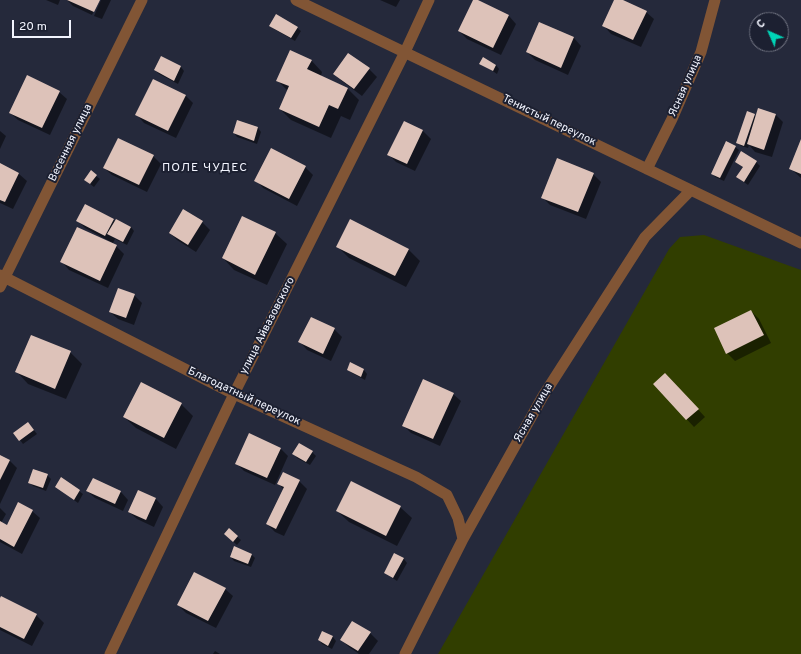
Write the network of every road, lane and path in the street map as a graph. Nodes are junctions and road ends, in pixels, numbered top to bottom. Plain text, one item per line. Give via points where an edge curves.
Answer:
1 (142, 0) edge
2 (296, 0) edge
3 (429, 0) edge
4 (715, 0) edge
5 (405, 52) junction
6 (647, 169) junction
7 (691, 190) junction
8 (801, 243) edge
9 (2, 280) edge
10 (234, 394) junction
11 (464, 539) junction
12 (110, 654) edge
13 (405, 654) edge

1 - 9 street, Весенняя улица
2 - 5 street, Тенистый переулок
3 - 5 street, улица Айвазовского
4 - 6 street, Ясная улица via 701,52
5 - 6 street, Тенистый переулок
5 - 10 street, улица Айвазовского
6 - 7 street, Тенистый переулок
7 - 8 street, Тенистый переулок
7 - 11 street, Ясная улица via 645,237 602,303 543,396
9 - 10 street, Благодатный переулок
10 - 11 street, Благодатный переулок via 416,477 447,495
10 - 12 street, улица Айвазовского
11 - 13 street, Ясная улица

